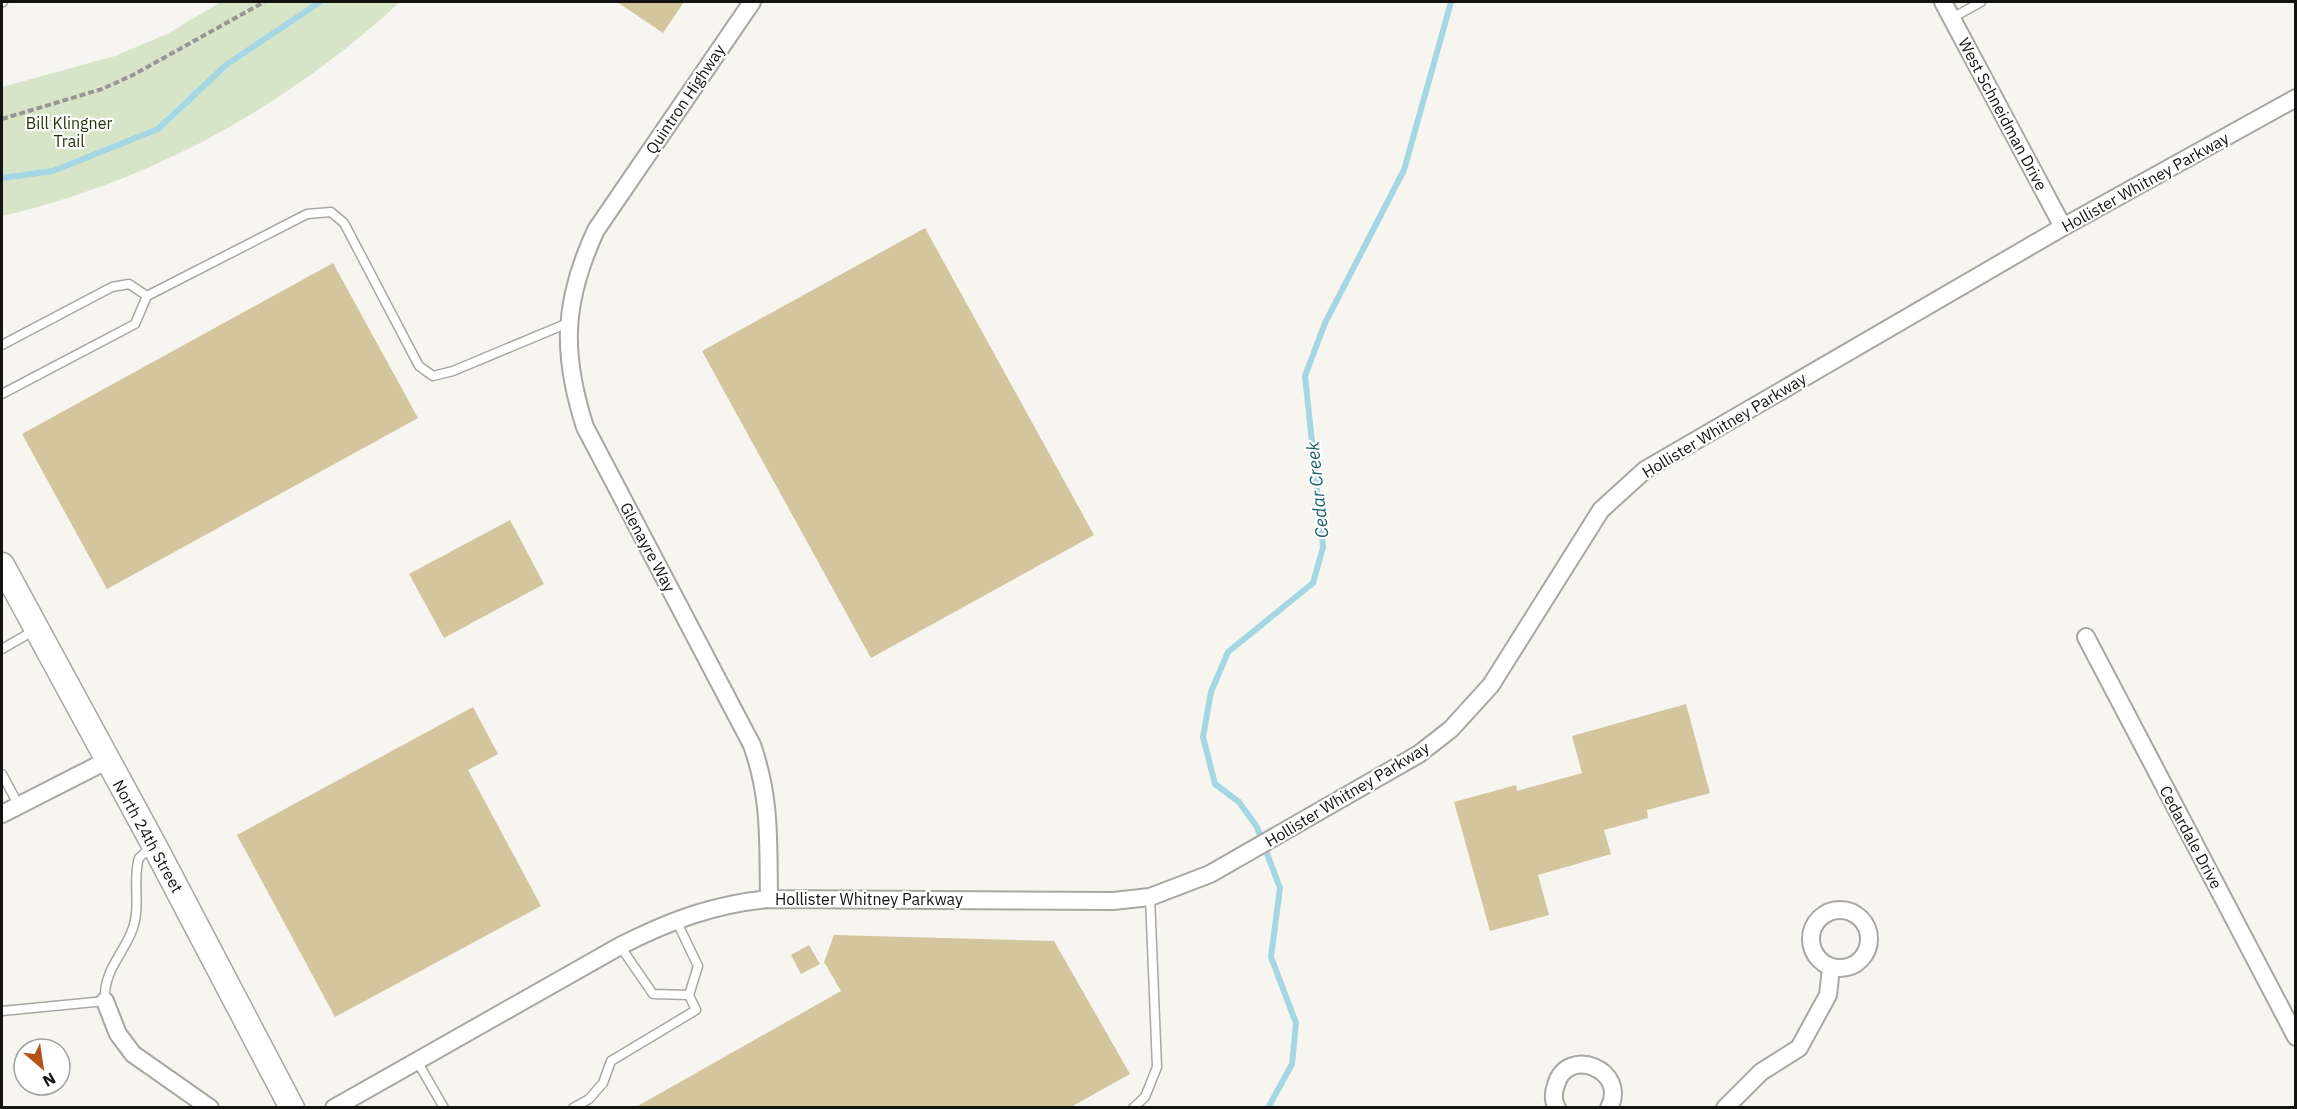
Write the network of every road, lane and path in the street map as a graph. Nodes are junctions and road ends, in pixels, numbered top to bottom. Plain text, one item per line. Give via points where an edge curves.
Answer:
1 (264, 2) edge
2 (752, 2) edge
3 (1943, 2) edge
4 (1981, 2) edge
5 (1952, 18) junction
6 (2295, 98) edge
7 (2, 119) edge
8 (619, 196) joint
9 (2064, 227) junction
10 (147, 296) junction
11 (568, 323) junction
12 (2, 345) edge
13 (2, 394) edge
14 (2, 565) edge
15 (36, 630) junction
16 (2086, 637) dead end
17 (2, 649) edge
18 (106, 761) junction
19 (2, 774) edge
20 (20, 806) junction
21 (2, 814) edge
22 (154, 845) junction
23 (1150, 897) junction
24 (769, 898) junction
25 (676, 920) junction
26 (620, 946) junction
27 (1831, 968) dead end
28 (689, 995) junction
29 (105, 1001) junction
30 (2, 1011) edge
31 (2295, 1037) edge
32 (417, 1061) junction
33 (210, 1107) edge
34 (292, 1107) edge
35 (334, 1107) edge
36 (444, 1107) edge
37 (573, 1107) edge
38 (1133, 1107) edge
39 (1557, 1107) edge
40 (1612, 1107) edge
41 (1725, 1107) edge

1 - 7 path via 134,75 93,92
2 - 8 street, Quintron Highway
3 - 5 street, West Schneidman Drive
4 - 5 lane
5 - 9 street, West Schneidman Drive
6 - 9 street, Hollister Whitney Parkway
8 - 11 street, Glenayre Way via 582,260
9 - 23 street, Hollister Whitney Parkway via 1645,470 1601,510 1491,685 1451,729 1419,754 1210,874
10 - 11 lane via 307,214 331,212 344,223 419,366 433,376
10 - 12 lane via 129,284 112,286
10 - 13 lane via 135,324
11 - 24 street, Glenayre Way via 574,394 585,427 755,754 764,779
14 - 15 main road, North 24th Street
15 - 17 lane
15 - 18 main road, North 24th Street
16 - 31 street, Cedardale Drive
18 - 20 street
18 - 22 main road, North 24th Street
19 - 20 lane
20 - 21 street
22 - 29 lane via 139,858 136,915 106,981
22 - 34 main road, North 24th Street
23 - 24 street, Hollister Whitney Parkway via 1113,901
23 - 38 lane via 1158,1066 1145,1097
24 - 25 street, Hollister Whitney Parkway via 697,911
25 - 26 street, Hollister Whitney Parkway
25 - 28 lane via 698,966
26 - 28 lane via 653,994
26 - 32 street, Hollister Whitney Parkway
27 - 41 street via 1828,995 1799,1048 1761,1072
28 - 37 lane via 696,1010 611,1061 603,1083 589,1099
29 - 30 lane
29 - 33 street via 118,1034 133,1054
32 - 35 street, Hollister Whitney Parkway
32 - 36 lane
39 - 40 street via 1557,1081 1579,1064 1600,1068 1609,1077

